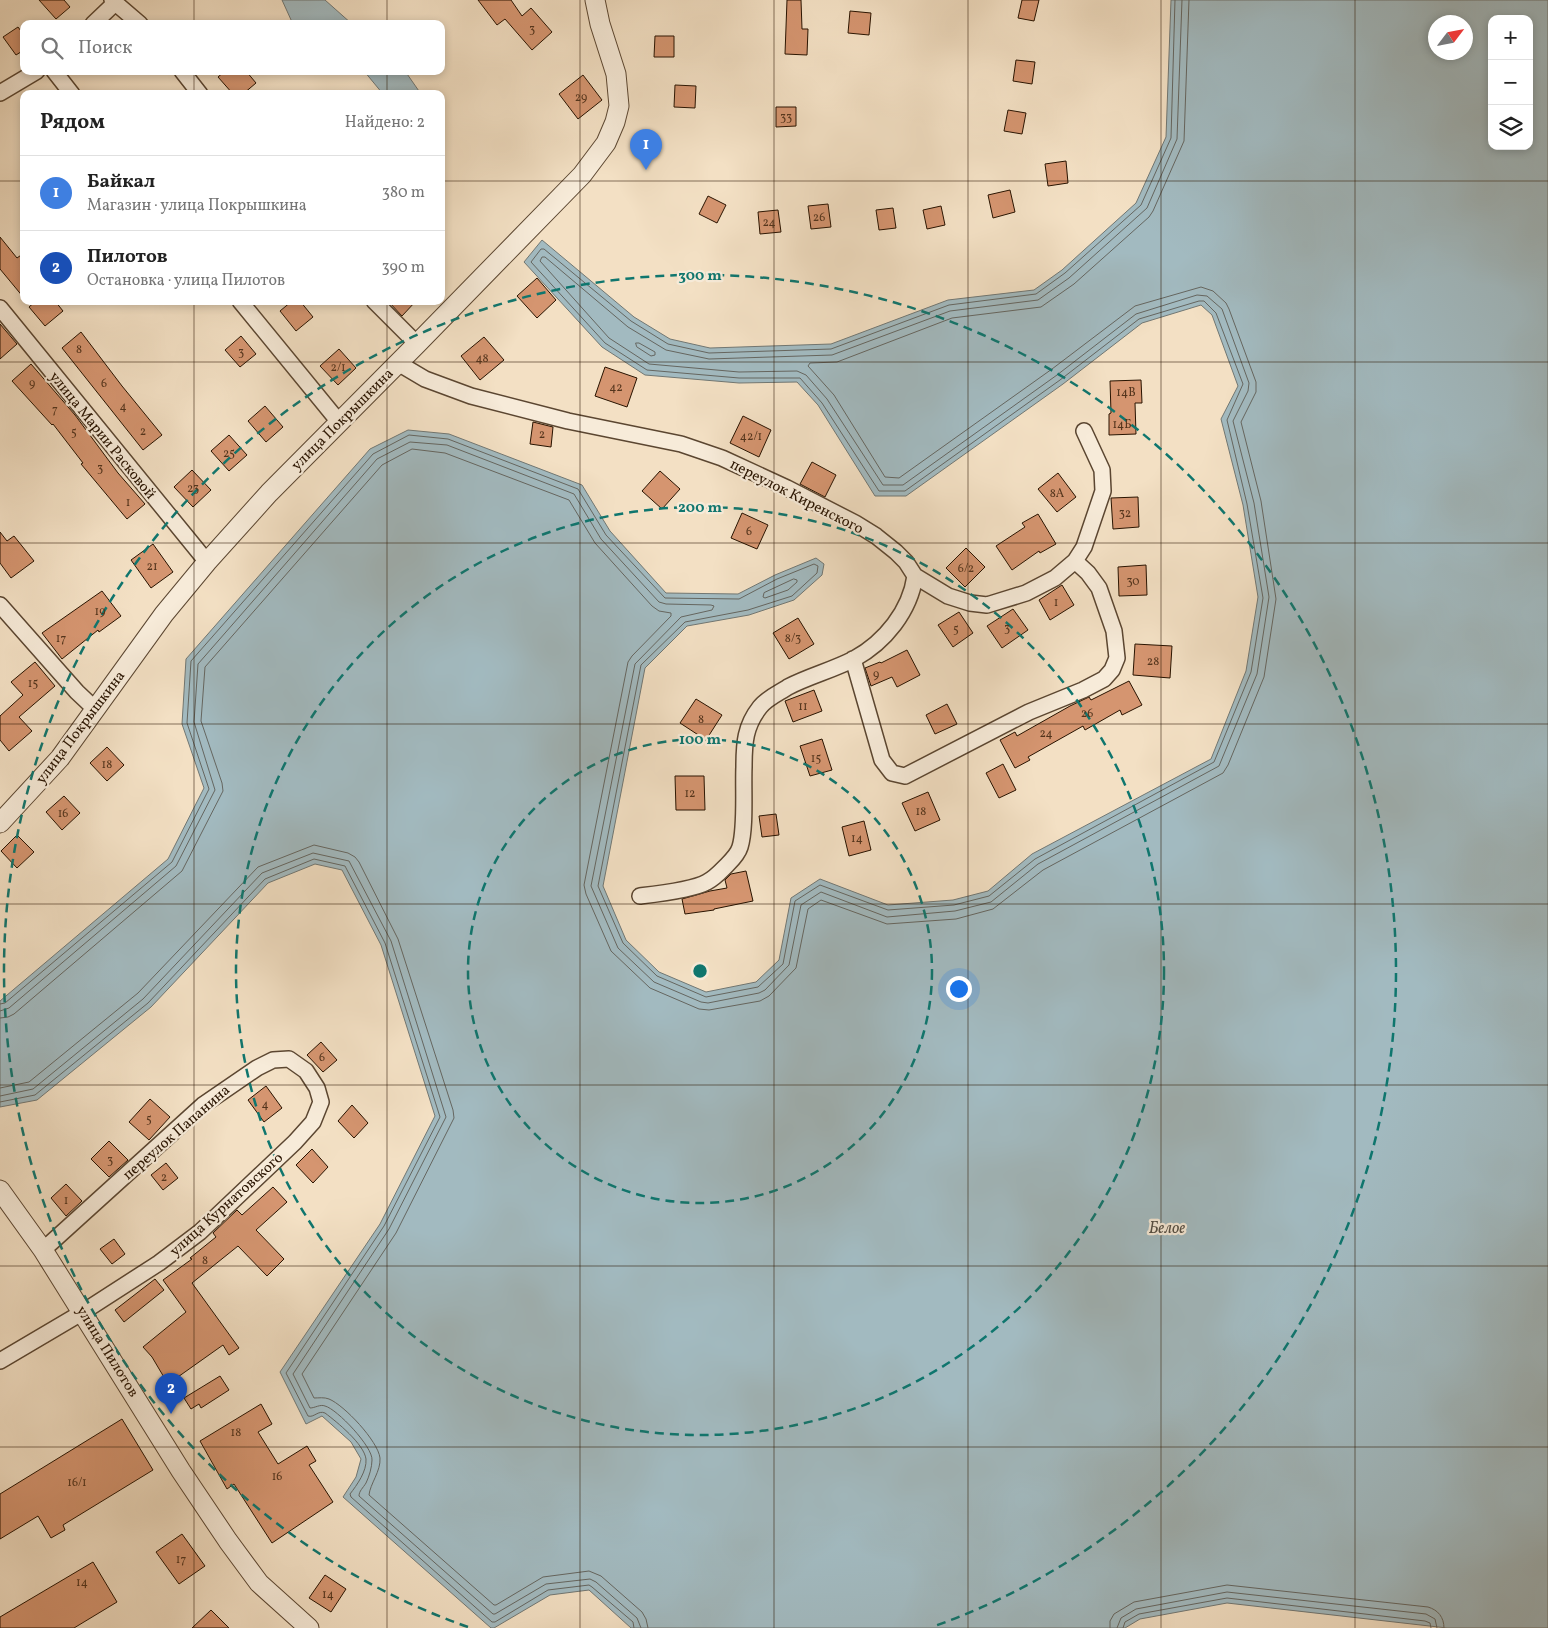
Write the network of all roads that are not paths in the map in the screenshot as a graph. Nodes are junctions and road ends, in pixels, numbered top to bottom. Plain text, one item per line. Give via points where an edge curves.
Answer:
1 (595, 0) edge
2 (114, 1) edge
3 (97, 20) edge
4 (135, 20) edge
5 (30, 75) edge
6 (57, 75) edge
7 (185, 75) edge
8 (69, 90) edge
9 (197, 90) edge
10 (0, 93) edge
11 (243, 305) edge
12 (378, 305) edge
13 (0, 308) edge
14 (417, 344) junction
15 (398, 363) junction
16 (338, 422) junction
17 (1084, 431) dead end
18 (1075, 561) junction
19 (207, 562) junction
20 (915, 576) junction
21 (0, 605) edge
22 (854, 659) junction
23 (95, 708) junction
24 (0, 823) edge
25 (640, 896) dead end
26 (317, 1088) joint
27 (0, 1190) edge
28 (43, 1250) junction
29 (83, 1312) junction
30 (0, 1361) edge
31 (309, 1628) edge

1 - 14 street, улица Покрышкина via 616,74 619,106 606,143 582,175
2 - 3 street
2 - 4 street
5 - 10 street
6 - 8 street
7 - 9 street
11 - 16 street
12 - 14 street
13 - 19 street, улица Марии Расковой
14 - 15 street, улица Покрышкина
15 - 16 street, улица Покрышкина
15 - 20 street, переулок Киренского via 424,379 471,396 568,421 681,444 722,458 855,523 896,552
16 - 19 street, улица Покрышкина
17 - 18 street via 1102,470 1103,491 1084,547
18 - 20 street, переулок Киренского via 1055,578 1026,593 987,605 948,596
18 - 22 street via 1099,588 1114,631 1117,658 1112,670 1104,679 1083,690 1029,712 905,776 892,773 882,760
19 - 23 street, улица Покрышкина
20 - 22 street via 903,612 888,632
21 - 23 street
22 - 25 street via 777,694 762,704 751,720 744,744 740,847 717,876 706,883
23 - 24 street, улица Покрышкина via 60,758
26 - 28 street, переулок Папанина via 306,1071 289,1059 273,1060 257,1068 203,1106
26 - 29 street, улица Курнатовского via 321,1102 313,1122 288,1149 200,1232
27 - 28 street, улица Пилотов
28 - 29 street, улица Пилотов
29 - 30 street, улица Курнатовского
29 - 31 street, улица Пилотов via 228,1541 259,1583

